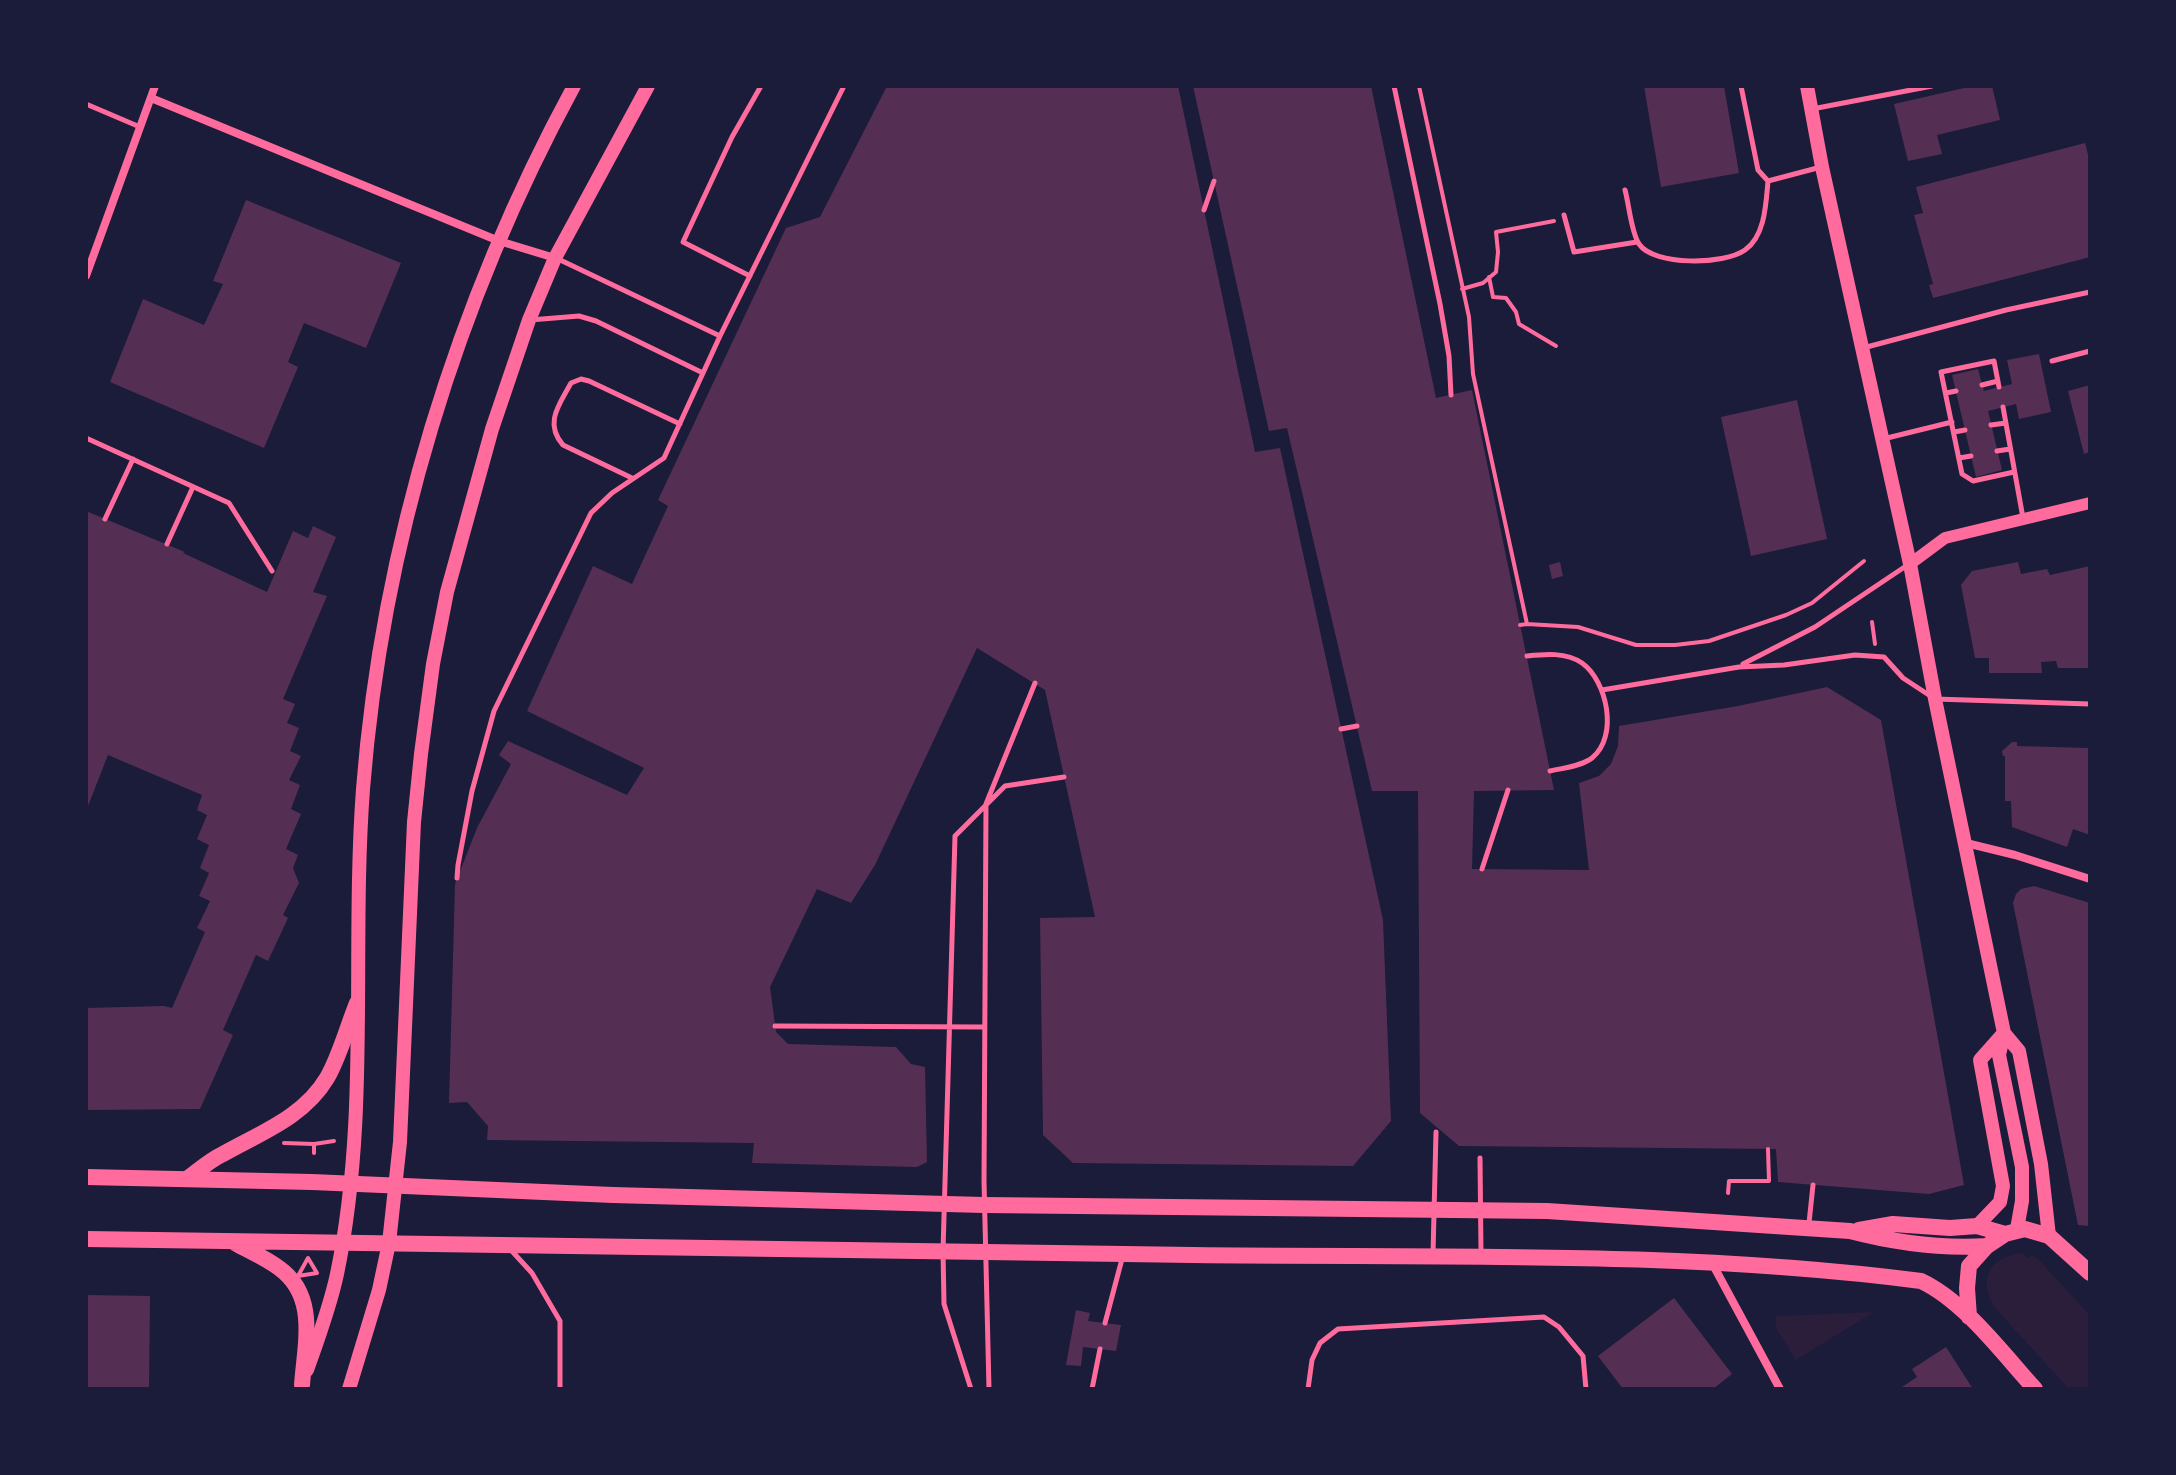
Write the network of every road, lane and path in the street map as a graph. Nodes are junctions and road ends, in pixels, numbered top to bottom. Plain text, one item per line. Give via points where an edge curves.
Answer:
1 (155, 86) edge
2 (574, 86) edge
3 (648, 86) edge
4 (761, 86) edge
5 (844, 86) edge
6 (1394, 86) edge
7 (1419, 86) edge
8 (1741, 86) edge
9 (1807, 86) edge
10 (1932, 86) edge
11 (151, 98) junction
12 (86, 104) edge
13 (1811, 109) junction
14 (140, 127) junction
15 (1822, 167) junction
16 (1214, 181) dead end
17 (1768, 181) junction
18 (1625, 190) dead end
19 (1204, 210) dead end
20 (1564, 217) joint
21 (499, 241) junction
22 (1637, 242) junction
23 (555, 258) junction
24 (86, 276) edge
25 (750, 276) junction
26 (1489, 277) junction
27 (1462, 289) junction
28 (2090, 292) edge
29 (529, 320) junction
30 (720, 336) junction
31 (1556, 346) dead end
32 (1862, 348) junction
33 (2090, 351) edge
34 (2052, 361) dead end
35 (703, 373) junction
36 (1982, 385) dead end
37 (1956, 391) dead end
38 (1946, 393) junction
39 (1451, 395) dead end
40 (2003, 407) dead end
41 (1952, 422) junction
42 (2006, 423) junction
43 (680, 424) junction
44 (1991, 425) dead end
45 (1965, 430) dead end
46 (1954, 432) junction
47 (86, 438) edge
48 (1882, 439) junction
49 (2010, 449) junction
50 (1997, 451) dead end
51 (1971, 456) dead end
52 (1959, 458) junction
53 (133, 459) junction
54 (2014, 472) junction
55 (633, 478) junction
56 (193, 487) junction
57 (2090, 503) edge
58 (105, 519) dead end
59 (2023, 519) junction
60 (167, 544) dead end
61 (1864, 561) dead end
62 (1910, 564) junction
63 (272, 571) dead end
64 (1872, 622) dead end
65 (1527, 624) junction
66 (1520, 625) dead end
67 (1875, 646) dead end
68 (1527, 656) dead end
69 (1739, 667) junction
70 (1035, 683) dead end
71 (1602, 690) junction
72 (1935, 699) junction
73 (2090, 704) edge
74 (1357, 726) dead end
75 (1341, 729) dead end
76 (1550, 771) dead end
77 (1064, 777) dead end
78 (1508, 790) dead end
79 (986, 804) junction
80 (1966, 843) junction
81 (1482, 869) dead end
82 (457, 878) dead end
83 (2090, 879) edge
84 (357, 1003) junction
85 (775, 1026) dead end
86 (949, 1027) junction
87 (984, 1027) junction
88 (2004, 1033) junction
89 (1436, 1132) dead end
90 (334, 1141) dead end
91 (274, 1143) dead end
92 (314, 1144) junction
93 (1768, 1149) dead end
94 (314, 1153) dead end
95 (1480, 1158) dead end
96 (86, 1177) edge
97 (187, 1179) junction
98 (350, 1183) junction
99 (396, 1185) junction
100 (1813, 1185) dead end
101 (1728, 1193) dead end
102 (946, 1203) junction
103 (984, 1205) junction
104 (1435, 1209) junction
105 (1481, 1209) junction
106 (1977, 1226) junction
107 (1809, 1228) junction
108 (1850, 1231) junction
109 (2011, 1232) junction
110 (2049, 1236) junction
111 (86, 1239) edge
112 (230, 1241) junction
113 (343, 1242) junction
114 (389, 1243) junction
115 (506, 1245) junction
116 (1987, 1246) junction
117 (943, 1251) junction
118 (985, 1252) junction
119 (1123, 1254) junction
120 (1433, 1258) junction
121 (1481, 1258) junction
122 (1712, 1262) junction
123 (2090, 1273) edge
124 (1969, 1317) junction
125 (1105, 1323) dead end
126 (1100, 1349) dead end
127 (301, 1387) edge
128 (349, 1389) edge
129 (560, 1389) edge
130 (971, 1389) edge
131 (989, 1389) edge
132 (1092, 1389) edge
133 (1308, 1389) edge
134 (1586, 1389) edge
135 (1780, 1389) edge
136 (2035, 1389) edge

1 - 11 street
2 - 21 main road
3 - 23 main road
4 - 25 lane via 683,242
5 - 25 lane
6 - 39 lane via 1440,304
7 - 27 path
8 - 17 lane via 1758,170
9 - 13 main road
10 - 13 lane
11 - 14 street
11 - 21 street
12 - 14 lane
13 - 15 main road
14 - 24 street
15 - 17 lane
15 - 32 main road
16 - 19 lane
17 - 22 lane via 1765,216 1746,250 1715,259 1663,259
18 - 22 lane
20 - 22 lane via 1574,252
20 - 26 path via 1496,232 1496,272
21 - 23 street
21 - 84 main road via 426,448 379,658 363,792
23 - 29 main road
23 - 30 lane
25 - 30 lane
26 - 27 path
26 - 31 path via 1493,297 1506,298 1519,324
27 - 65 path via 1473,374
28 - 32 lane
29 - 35 lane via 579,316 596,321
29 - 99 main road via 474,489 433,664 414,822
30 - 35 lane
32 - 48 main road
33 - 34 lane
35 - 43 lane
36 - 38 lane via 1999,384 1994,361 1941,372
37 - 38 lane
38 - 41 lane
40 - 42 lane
41 - 46 lane
41 - 48 lane
42 - 44 lane
42 - 49 lane
43 - 55 lane via 664,458
43 - 55 lane via 589,381 571,383 555,414 558,440
45 - 46 lane
46 - 52 lane
47 - 53 lane
48 - 62 main road
49 - 50 lane
49 - 54 lane
51 - 52 lane
52 - 54 lane via 1962,474 1973,481
53 - 56 lane
53 - 58 lane
54 - 59 lane
55 - 82 lane via 591,513 494,711 472,791
56 - 60 lane
56 - 63 lane via 229,503
57 - 59 street
59 - 62 street via 1945,538
61 - 65 path via 1812,603 1709,641 1636,645 1578,627
62 - 69 lane via 1815,627
62 - 72 main road
64 - 67 path
65 - 66 path
68 - 71 lane via 1549,653 1580,661
69 - 71 lane
69 - 72 lane via 1884,657 1903,678
70 - 79 lane
71 - 76 lane via 1606,728 1593,758
72 - 73 lane
72 - 80 main road
74 - 75 lane
77 - 79 lane via 1005,786
78 - 81 lane
79 - 86 lane via 955,836
79 - 87 lane
80 - 83 street
80 - 88 main road
84 - 97 main road via 327,1078 310,1099 268,1132 220,1155
84 - 98 main road
85 - 86 lane
86 - 87 lane
86 - 102 lane
87 - 103 lane
88 - 106 main road via 1980,1060 2003,1186 2000,1202
88 - 109 main road via 1999,1055 2022,1167 2022,1201
88 - 110 main road via 2019,1051
89 - 104 lane
90 - 92 path
91 - 92 path
92 - 94 path
93 - 101 path via 1769,1181 1729,1181
95 - 105 lane
96 - 97 main road
97 - 98 main road
98 - 99 main road
98 - 113 main road
99 - 102 main road
99 - 114 main road
100 - 107 lane
102 - 103 main road
102 - 117 lane
103 - 104 main road
103 - 118 lane
104 - 105 main road
104 - 120 lane
105 - 107 main road
105 - 121 lane
106 - 108 main road via 1893,1224
106 - 109 main road
107 - 108 main road
108 - 116 main road via 1927,1246
109 - 110 main road
109 - 116 main road
110 - 123 main road
111 - 112 main road
112 - 113 main road
112 - 127 main road via 278,1267 300,1293 307,1312
113 - 114 main road
113 - 127 main road
114 - 115 main road
114 - 128 main road
115 - 117 main road
115 - 129 lane via 532,1273 560,1321
116 - 124 main road via 1969,1266
117 - 118 main road
117 - 130 lane via 944,1304
118 - 119 main road
118 - 131 lane
119 - 120 main road
119 - 125 lane
120 - 121 main road
121 - 122 main road
122 - 124 main road via 1921,1281
122 - 135 street
124 - 136 main road
126 - 132 lane
133 - 134 lane via 1320,1343 1338,1329 1544,1317 1583,1356

